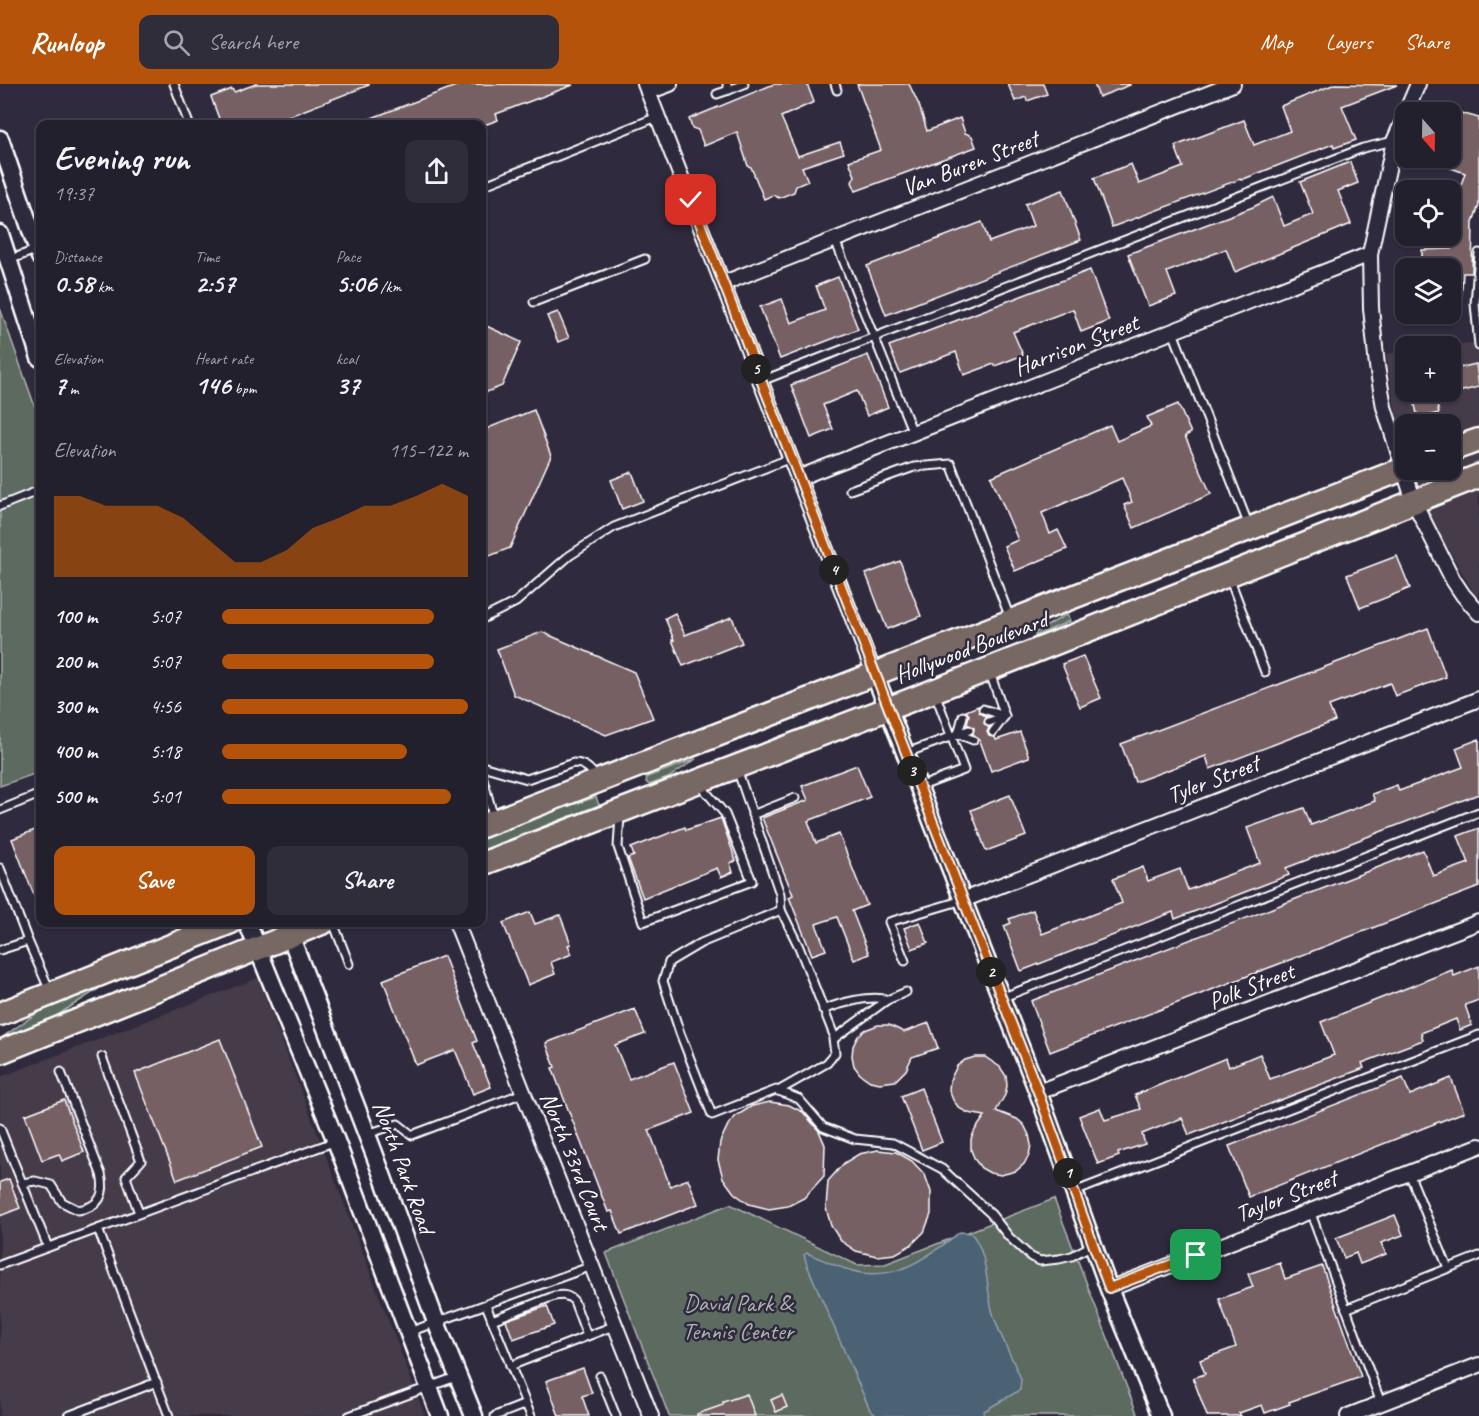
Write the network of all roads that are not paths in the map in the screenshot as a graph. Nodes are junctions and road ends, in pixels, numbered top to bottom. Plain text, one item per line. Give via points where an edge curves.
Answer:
1 (174, 84) edge
2 (669, 84) edge
3 (744, 84) edge
4 (1233, 84) edge
5 (1418, 84) edge
6 (728, 87) edge
7 (646, 88) edge
8 (717, 94) dead end
9 (1411, 102) edge
10 (657, 117) junction
11 (188, 120) edge
12 (0, 139) edge
13 (1394, 141) joint
14 (486, 184) edge
15 (0, 234) edge
16 (36, 240) edge
17 (835, 240) junction
18 (36, 252) edge
19 (1479, 253) edge
20 (1370, 254) junction
21 (645, 259) dead end
22 (9, 260) junction
23 (724, 283) junction
24 (534, 302) dead end
25 (1173, 332) junction
26 (875, 337) junction
27 (36, 345) edge
28 (1479, 345) edge
29 (761, 381) junction
30 (913, 434) junction
31 (1479, 440) edge
32 (1395, 441) edge
33 (1461, 446) edge
34 (790, 458) junction
35 (1395, 472) edge
36 (1479, 476) edge
37 (798, 478) junction
38 (1408, 480) edge
39 (850, 490) dead end
40 (36, 492) edge
41 (1414, 502) junction
42 (0, 506) edge
43 (1250, 528) junction
44 (1228, 575) junction
45 (1479, 613) edge
46 (486, 617) edge
47 (1011, 620) junction
48 (988, 669) junction
49 (1265, 672) dead end
50 (874, 674) junction
51 (934, 691) junction
52 (1479, 699) edge
53 (983, 708) dead end
54 (887, 709) junction
55 (963, 716) dead end
56 (1005, 716) junction
57 (988, 722) dead end
58 (969, 730) dead end
59 (993, 732) dead end
60 (954, 735) junction
61 (973, 740) dead end
62 (905, 754) junction
63 (486, 767) edge
64 (736, 767) junction
65 (598, 780) junction
66 (697, 782) junction
67 (918, 788) junction
68 (36, 796) edge
69 (795, 798) dead end
70 (486, 807) edge
71 (0, 810) edge
72 (620, 811) junction
73 (1479, 812) edge
74 (752, 815) junction
75 (488, 823) edge
76 (486, 862) edge
77 (0, 868) edge
78 (963, 900) junction
79 (781, 910) junction
80 (1479, 922) edge
81 (218, 927) edge
82 (249, 927) edge
83 (335, 927) edge
84 (458, 927) edge
85 (288, 929) edge
86 (28, 941) junction
87 (258, 948) junction
88 (0, 950) edge
89 (905, 961) dead end
90 (349, 964) dead end
91 (906, 992) dead end
92 (51, 993) junction
93 (1001, 998) junction
94 (887, 1000) junction
95 (823, 1010) junction
96 (0, 1014) edge
97 (1479, 1035) edge
98 (835, 1038) junction
99 (0, 1052) edge
100 (102, 1057) dead end
101 (61, 1072) dead end
102 (778, 1091) junction
103 (1038, 1092) junction
104 (523, 1093) junction
105 (0, 1128) edge
106 (367, 1134) junction
107 (336, 1141) junction
108 (1479, 1146) edge
109 (1409, 1173) junction
110 (22, 1183) junction
111 (1074, 1192) junction
112 (1310, 1211) junction
113 (140, 1213) junction
114 (98, 1229) junction
115 (1093, 1244) junction
116 (48, 1247) junction
117 (1479, 1256) edge
118 (0, 1265) edge
119 (592, 1266) junction
120 (1448, 1268) junction
121 (1109, 1288) junction
122 (486, 1305) junction
123 (1346, 1309) junction
124 (492, 1320) junction
125 (436, 1322) junction
126 (616, 1325) junction
127 (409, 1332) junction
128 (587, 1336) junction
129 (1479, 1365) edge
130 (510, 1366) junction
131 (600, 1376) dead end
132 (458, 1377) junction
133 (156, 1383) junction
134 (429, 1388) junction
135 (1381, 1403) junction
136 (526, 1404) junction
137 (68, 1416) edge
138 (169, 1416) edge
139 (349, 1416) edge
140 (440, 1416) edge
141 (474, 1416) edge
142 (495, 1416) edge
143 (531, 1416) edge
144 (616, 1416) edge
145 (651, 1416) edge
146 (1161, 1416) edge
147 (1348, 1416) edge

1 - 11 lane
2 - 7 street
3 - 6 lane
4 - 17 street, Van Buren Street
5 - 9 street
6 - 8 lane
7 - 10 street
10 - 14 lane
10 - 23 street
12 - 16 street
13 - 20 street
13 - 26 lane via 1363,148
15 - 22 street
17 - 23 street, Van Buren Street
17 - 26 lane
18 - 22 lane
19 - 28 lane via 1475,304
20 - 25 street, Harrison Street
20 - 32 street via 1371,308 1384,407
21 - 24 lane
22 - 27 street
23 - 29 street
25 - 30 street, Harrison Street
25 - 43 lane
26 - 29 lane
26 - 30 lane
29 - 34 street
30 - 37 street, Harrison Street
31 - 33 highway
34 - 37 street
34 - 46 lane via 614,527 569,556 516,602
35 - 43 highway, Hollywood Boulevard
36 - 41 highway, Hollywood Boulevard
37 - 50 street
38 - 41 street
39 - 47 lane via 914,467 951,464
40 - 42 lane
41 - 44 highway, Hollywood Boulevard
41 - 45 street via 1453,580
43 - 47 highway, Hollywood Boulevard
44 - 48 highway, Hollywood Boulevard
44 - 49 lane
47 - 50 highway, Hollywood Boulevard
48 - 51 highway, Hollywood Boulevard
48 - 56 lane
50 - 54 street
50 - 65 highway, Hollywood Boulevard
51 - 54 highway, Hollywood Boulevard
51 - 60 lane
52 - 78 street, Tyler Street
53 - 56 lane
54 - 62 street
54 - 64 highway, Hollywood Boulevard
55 - 60 lane
56 - 57 lane
56 - 59 lane
58 - 60 lane
60 - 61 lane
60 - 62 lane
60 - 67 lane via 964,770
62 - 67 street
63 - 65 lane via 527,779 581,763
64 - 66 highway, Hollywood Boulevard
64 - 74 lane
65 - 75 highway, Hollywood Boulevard
66 - 72 highway, Hollywood Boulevard
66 - 72 lane via 725,814 752,881 643,922 618,848
67 - 78 street
68 - 71 lane
69 - 74 lane
70 - 75 lane
72 - 76 highway, Hollywood Boulevard
73 - 93 lane
74 - 79 lane via 780,894
77 - 86 lane
78 - 89 lane via 889,922
78 - 93 street
79 - 95 lane
79 - 102 lane via 701,943 669,962 663,981 712,1115
80 - 103 street, Polk Street
81 - 92 highway
82 - 87 street
83 - 90 lane
84 - 104 street, North 33rd Court
85 - 87 highway
85 - 106 street, North Park Road
86 - 88 lane
86 - 92 lane
87 - 99 highway
87 - 107 street
91 - 94 lane
92 - 96 highway
93 - 103 street
94 - 95 lane via 871,998
94 - 98 lane
95 - 98 lane
97 - 111 lane
98 - 102 lane via 835,1053 827,1063
100 - 113 lane via 141,1161 126,1177
101 - 110 lane via 101,1174 102,1195 94,1205 78,1210 62,1202 51,1185
102 - 115 lane via 799,1100 824,1126 855,1139 893,1143 942,1169 1030,1257 1040,1261 1059,1259
103 - 111 street
104 - 106 lane via 412,1135 398,1124
104 - 119 street, North 33rd Court
105 - 110 lane
106 - 125 street, North Park Road
107 - 113 lane
107 - 127 street
108 - 109 street, Taylor Street
109 - 112 street, Taylor Street
109 - 120 lane
110 - 116 lane
111 - 115 street
112 - 121 street, Taylor Street
112 - 123 lane
113 - 114 lane
114 - 116 lane
114 - 133 lane
115 - 121 street
116 - 118 lane
117 - 120 lane
119 - 122 lane
119 - 126 street, North 33rd Court
120 - 123 lane
121 - 146 street
122 - 124 lane
122 - 125 lane
123 - 135 lane
124 - 128 lane via 554,1296 570,1296
124 - 130 lane
125 - 127 lane
125 - 132 street, North Park Road
126 - 128 lane
126 - 145 street, North 33rd Court
127 - 134 street
128 - 130 lane
129 - 135 street
130 - 136 lane
131 - 144 lane
132 - 134 lane
132 - 141 street, North Park Road
133 - 137 lane
133 - 138 lane
134 - 139 lane
134 - 140 street
135 - 147 street
136 - 142 lane
136 - 143 lane

